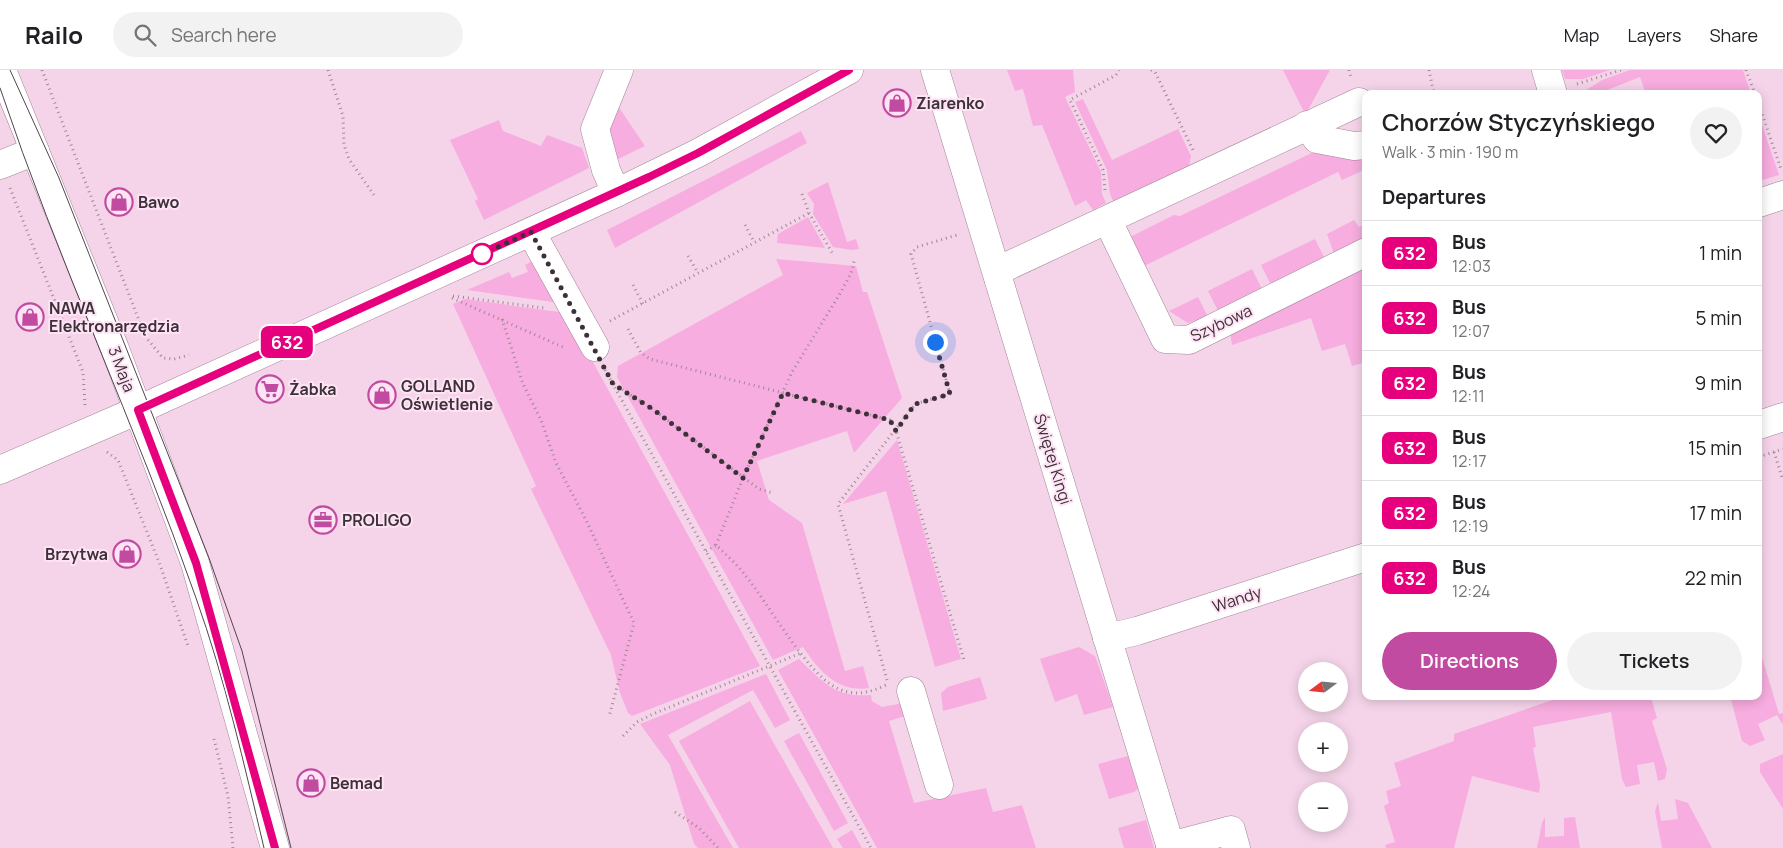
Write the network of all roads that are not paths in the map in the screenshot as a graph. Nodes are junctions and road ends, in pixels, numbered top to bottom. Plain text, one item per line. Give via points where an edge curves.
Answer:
1 (2, 70) edge
2 (619, 70) edge
3 (849, 70) edge
4 (935, 70) edge
5 (1546, 70) edge
6 (1552, 90) edge
7 (1360, 102) dead end
8 (1307, 125) junction
9 (1362, 145) edge
10 (35, 151) junction
11 (4, 175) edge
12 (616, 193) junction
13 (1783, 195) edge
14 (1762, 202) edge
15 (1107, 208) junction
16 (531, 232) junction
17 (1362, 254) edge
18 (996, 271) junction
19 (582, 348) road end
20 (138, 410) junction
21 (1783, 417) edge
22 (1762, 424) edge
23 (0, 470) edge
24 (1362, 558) edge
25 (1107, 638) junction
26 (911, 691) dead end
27 (939, 785) dead end
28 (1171, 847) edge
29 (275, 848) edge
30 (1236, 848) edge

1 - 10 street, 3 Maja
2 - 12 street via 595,129
3 - 12 street via 698,153
4 - 18 street, Świętej Kingi
5 - 6 street
7 - 8 street
8 - 9 street via 1317,139
8 - 15 street via 1216,167
10 - 11 street
10 - 20 street, 3 Maja
12 - 16 street
13 - 14 street
15 - 17 street, Szybowa via 1165,339 1189,340
15 - 18 street
16 - 19 street via 574,312
16 - 20 street
18 - 25 street, Świętej Kingi
20 - 23 street
20 - 29 street, 3 Maja via 196,563
21 - 22 street
24 - 25 street, Wandy
25 - 28 street, Świętej Kingi
26 - 27 street
28 - 30 street via 1231,830

